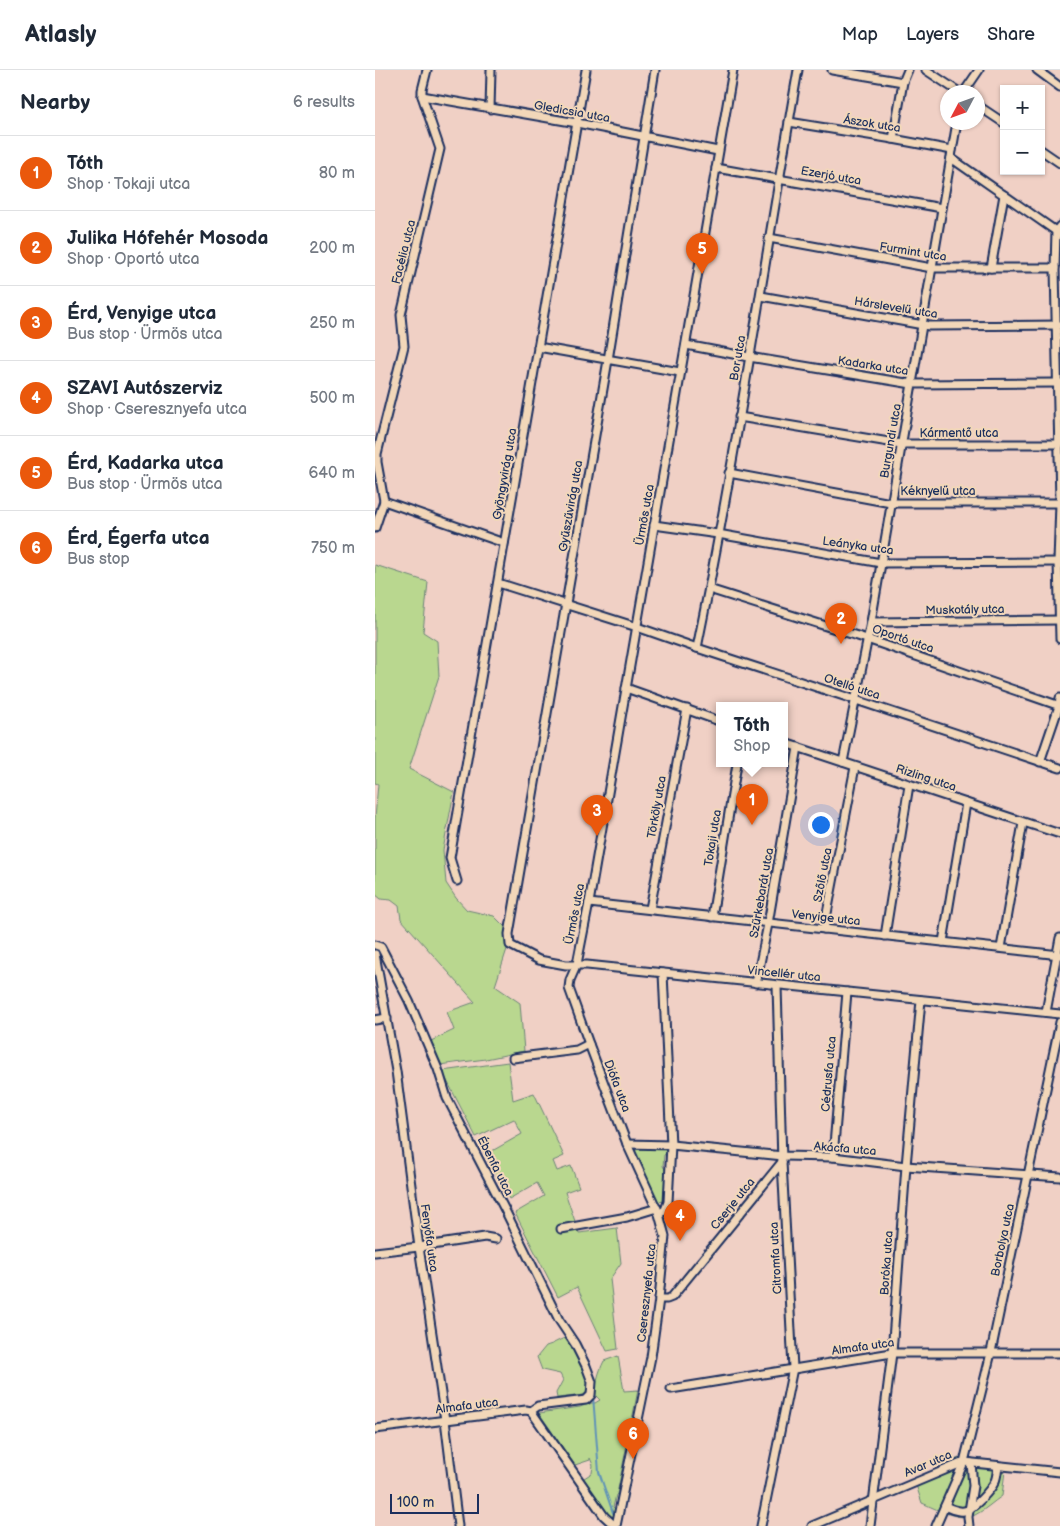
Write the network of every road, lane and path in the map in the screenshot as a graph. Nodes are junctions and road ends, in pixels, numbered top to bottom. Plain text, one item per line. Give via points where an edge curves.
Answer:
1 (427, 70) edge
2 (491, 70) edge
3 (586, 70) edge
4 (655, 70) edge
5 (733, 70) edge
6 (798, 70) edge
7 (832, 70) edge
8 (908, 70) edge
9 (927, 70) edge
10 (979, 70) edge
11 (1037, 70) edge
12 (903, 82) junction
13 (949, 85) edge
14 (969, 85) edge
15 (1060, 86) edge
16 (422, 96) junction
17 (490, 109) junction
18 (985, 111) edge
19 (1000, 121) edge
20 (789, 122) junction
21 (577, 123) junction
22 (956, 130) edge
23 (644, 137) junction
24 (893, 139) junction
25 (952, 150) junction
26 (719, 151) junction
27 (1045, 153) edge
28 (951, 158) junction
29 (1060, 163) edge
30 (716, 168) junction
31 (779, 179) junction
32 (1004, 195) junction
33 (942, 208) junction
34 (1059, 230) edge
35 (769, 238) junction
36 (932, 268) junction
37 (991, 268) junction
38 (1055, 268) junction
39 (761, 296) junction
40 (922, 325) junction
41 (1058, 325) edge
42 (686, 345) junction
43 (537, 347) junction
44 (749, 357) junction
45 (608, 360) junction
46 (681, 372) junction
47 (1058, 383) edge
48 (912, 384) junction
49 (739, 417) junction
50 (901, 444) junction
51 (1059, 444) edge
52 (376, 454) edge
53 (729, 473) junction
54 (384, 501) junction
55 (891, 502) junction
56 (1060, 503) edge
57 (655, 525) junction
58 (375, 528) edge
59 (718, 534) junction
60 (504, 543) junction
61 (1059, 562) edge
62 (881, 563) junction
63 (498, 583) junction
64 (709, 589) junction
65 (565, 605) junction
66 (1059, 620) edge
67 (871, 622) junction
68 (637, 627) junction
69 (1060, 638) edge
70 (867, 639) junction
71 (697, 648) junction
72 (626, 688) junction
73 (1060, 698) edge
74 (856, 700) junction
75 (1060, 706) edge
76 (687, 709) junction
77 (716, 720) edge
78 (788, 744) edge
79 (798, 747) junction
80 (843, 762) junction
81 (1041, 762) junction
82 (737, 767) edge
83 (855, 767) junction
84 (1060, 768) edge
85 (909, 785) junction
86 (966, 804) junction
87 (1023, 823) junction
88 (1060, 834) edge
89 (457, 881) dead end
90 (589, 903) junction
91 (650, 909) junction
92 (712, 917) junction
93 (768, 924) junction
94 (824, 929) junction
95 (885, 936) junction
96 (1060, 938) edge
97 (943, 942) junction
98 (375, 945) edge
99 (510, 945) joint
100 (1001, 948) junction
101 (375, 954) edge
102 (1058, 955) edge
103 (577, 964) junction
104 (663, 973) junction
105 (756, 983) junction
106 (777, 986) junction
107 (847, 992) junction
108 (921, 1000) junction
109 (1046, 1012) junction
110 (1060, 1014) edge
111 (387, 1018) junction
112 (375, 1020) edge
113 (1060, 1022) edge
114 (589, 1044) junction
115 (513, 1058) dead end
116 (627, 1144) junction
117 (671, 1145) junction
118 (833, 1157) junction
119 (783, 1159) junction
120 (906, 1166) junction
121 (1028, 1175) junction
122 (1060, 1177) edge
123 (658, 1211) junction
124 (561, 1229) dead end
125 (496, 1239) dead end
126 (419, 1247) junction
127 (375, 1252) edge
128 (659, 1299) junction
129 (892, 1353) junction
130 (991, 1353) junction
131 (1060, 1353) edge
132 (793, 1368) junction
133 (671, 1389) dead end
134 (589, 1398) joint
135 (531, 1411) junction
136 (445, 1420) junction
137 (375, 1429) edge
138 (968, 1462) junction
139 (997, 1466) junction
140 (1060, 1472) edge
141 (875, 1499) junction
142 (945, 1506) junction
143 (970, 1509) junction
144 (458, 1526) edge
145 (616, 1526) edge
146 (761, 1526) edge
147 (813, 1526) edge
148 (870, 1526) edge
149 (936, 1526) edge
150 (969, 1526) edge

1 - 16 street
2 - 17 street
3 - 21 street, Gyöngyvirág utca
4 - 23 street, Gyűszűvirág utca
5 - 26 street, Ürmös utca
6 - 20 street, Bor utca
7 - 12 street
8 - 12 street
9 - 13 street
10 - 14 street
11 - 15 street
12 - 24 street
16 - 17 street, Gledicsia utca
16 - 52 street, Facélia utca via 441,149 401,315 404,346
17 - 21 street, Gledicsia utca
18 - 19 street
20 - 24 street, Ászok utca
20 - 31 street, Bor utca
21 - 23 street, Gledicsia utca
21 - 43 street, Gyöngyvirág utca
22 - 25 street, Burgundi utca
23 - 26 street, Gledicsia utca
23 - 45 street, Gyűszűvirág utca
24 - 25 street, Ászok utca
25 - 28 street, Burgundi utca
26 - 30 street, Ürmös utca
27 - 29 street
28 - 32 street
28 - 33 street, Burgundi utca
30 - 31 street, Ezerjó utca
30 - 42 street, Ürmös utca
31 - 33 street, Ezerjó utca
31 - 35 street, Bor utca
32 - 34 street
32 - 37 street
33 - 36 street, Burgundi utca
34 - 38 street
35 - 36 street, Furmint utca
35 - 39 street, Bor utca
36 - 37 street, Furmint utca
36 - 40 street, Burgundi utca
37 - 38 street, Furmint utca
38 - 41 street
39 - 40 street, Hárslevelű utca
39 - 44 street, Bor utca
40 - 41 street, Hárslevelű utca
40 - 48 street, Burgundi utca
41 - 47 street
42 - 44 street, Kadarka utca
42 - 46 street, Ürmös utca
43 - 45 street
43 - 60 street, Gyöngyvirág utca
44 - 48 street, Kadarka utca
44 - 49 street, Bor utca
45 - 46 street
45 - 65 street, Gyűszűvirág utca
46 - 57 street, Ürmös utca
47 - 48 street, Kadarka utca
47 - 51 street
48 - 50 street, Burgundi utca
49 - 50 street, Kármentő utca
49 - 53 street, Bor utca
50 - 51 street, Kármentő utca
50 - 55 street, Burgundi utca
51 - 56 street
52 - 54 street, Facélia utca
53 - 55 street, Kéknyelű utca
53 - 59 street, Bor utca
54 - 58 street, Facélia utca
54 - 60 street
55 - 56 street, Kéknyelű utca
55 - 62 street, Burgundi utca
56 - 61 street
57 - 59 street, Leányka utca
57 - 68 street, Ürmös utca
59 - 62 street, Leányka utca
59 - 64 street, Bor utca
60 - 63 street, Gyöngyvirág utca
61 - 62 street, Leányka utca
61 - 66 street
62 - 67 street, Burgundi utca
63 - 65 street, Otelló utca
63 - 89 street, Gyöngyvirág utca via 450,858
64 - 70 street, Oportó utca
64 - 71 street, Bor utca
65 - 68 street, Otelló utca
65 - 99 street, Gyűszűvirág utca via 509,934
66 - 67 street, Muskotály utca
66 - 69 street
67 - 70 street, Burgundi utca
68 - 71 street, Otelló utca
68 - 72 street, Ürmös utca
70 - 74 street, Burgundi utca
70 - 75 street, Oportó utca
71 - 74 street, Otelló utca
72 - 76 street
72 - 90 street, Ürmös utca
73 - 75 street
74 - 80 street, Burgundi utca
74 - 81 street, Otelló utca
75 - 81 street
76 - 77 street
76 - 91 street, Törköly utca
78 - 79 street, Rizling utca
79 - 80 street, Rizling utca
79 - 93 street, Szürkebarát utca
80 - 83 street, Rizling utca
81 - 84 street, Otelló utca
82 - 92 street, Tokaji utca
83 - 85 street, Rizling utca
83 - 94 street, Szőlő utca
85 - 86 street, Rizling utca
85 - 95 street
86 - 87 street, Rizling utca
86 - 97 street
87 - 88 street, Rizling utca
87 - 100 street
90 - 91 street, Venyige utca
90 - 103 street, Ürmös utca
91 - 92 street, Venyige utca
92 - 93 street, Venyige utca
93 - 94 street, Venyige utca
93 - 105 street, Szürkebarát utca
94 - 95 street, Venyige utca
95 - 97 street, Venyige utca
96 - 102 street
97 - 100 street, Venyige utca
98 - 134 street, Ébenfa utca via 381,947 409,1001 447,1098 559,1320 586,1366 592,1382
99 - 103 street, Vincellér utca via 539,960
100 - 102 street, Venyige utca
101 - 111 street, Fenyőfa utca
102 - 109 street
103 - 104 street, Vincellér utca
103 - 114 street, Diófa utca via 569,988
104 - 105 street, Vincellér utca
104 - 117 street
105 - 106 street, Vincellér utca
106 - 107 street, Vincellér utca
106 - 119 street, Citromfa utca
107 - 108 street, Vincellér utca
107 - 118 street, Cédrusfa utca
108 - 109 street, Vincellér utca
108 - 120 street, Boróka utca
109 - 110 street, Vincellér utca
111 - 112 street
111 - 126 street, Fenyőfa utca
113 - 121 street, Borbolya utca
114 - 115 street via 577,1050
114 - 116 street, Diófa utca
116 - 117 street, Akácfa utca
116 - 123 street, Diófa utca
117 - 119 street, Akácfa utca
117 - 123 street via 668,1202 665,1210
118 - 119 street, Akácfa utca
118 - 120 street, Akácfa utca
119 - 128 street, Cserje utca via 672,1297
119 - 132 street, Citromfa utca
120 - 121 street, Akácfa utca
120 - 129 street, Boróka utca
121 - 122 street, Akácfa utca
121 - 130 street, Borbolya utca
123 - 124 street
123 - 128 street, Cseresznyefa utca via 665,1243
125 - 126 street via 485,1237
126 - 127 street
126 - 136 street, Fenyőfa utca
128 - 145 street, Cseresznyefa utca via 651,1358
129 - 130 street, Almafa utca
129 - 132 street, Almafa utca
129 - 141 street, Boróka utca
130 - 131 street, Almafa utca
130 - 138 street, Borbolya utca
132 - 133 street, Almafa utca
132 - 146 street, Citromfa utca
134 - 135 street, Almafa utca via 538,1406
135 - 136 street, Almafa utca
135 - 145 street via 604,1516
136 - 137 street, Almafa utca
136 - 144 street, Fenyőfa utca
138 - 139 street, Avar utca
138 - 141 street, Avar utca
138 - 142 street
138 - 143 street, Borbolya utca via 973,1486
139 - 140 street, Avar utca
139 - 143 street via 992,1486
141 - 147 street, Avar utca
141 - 148 street, Boróka utca
142 - 143 street via 959,1511
142 - 149 street
143 - 150 street, Borbolya utca

